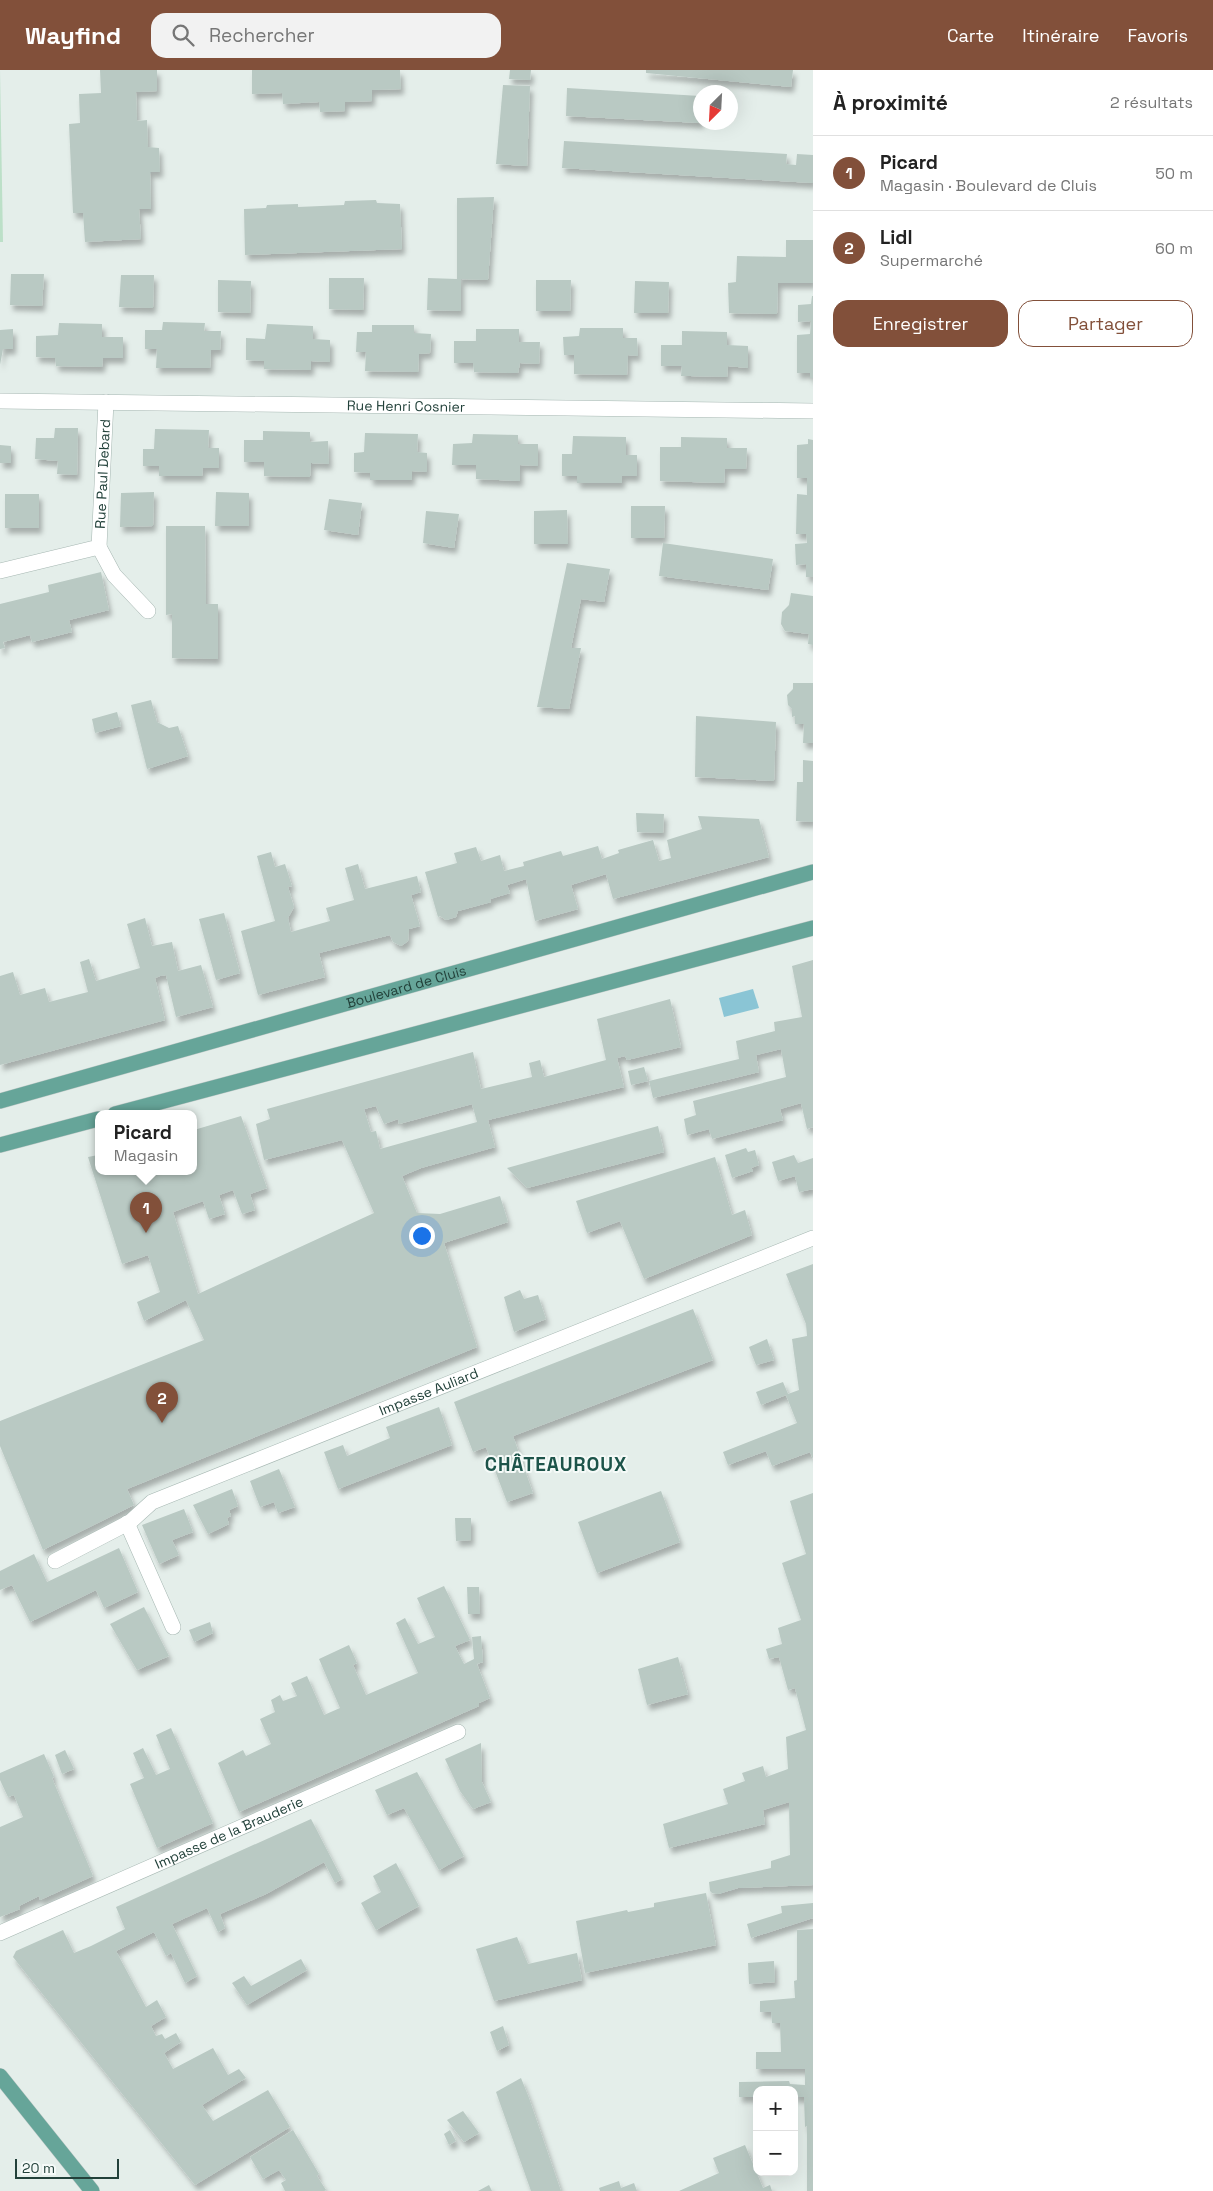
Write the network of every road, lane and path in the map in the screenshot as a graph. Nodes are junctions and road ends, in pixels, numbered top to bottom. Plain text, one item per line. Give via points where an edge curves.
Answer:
1 (0, 401) edge
2 (106, 402) junction
3 (813, 411) edge
4 (99, 546) junction
5 (0, 570) edge
6 (148, 611) dead end
7 (813, 872) edge
8 (813, 928) edge
9 (0, 1101) edge
10 (130, 1110) edge
11 (95, 1120) edge
12 (0, 1145) edge
13 (813, 1238) edge
14 (127, 1523) junction
15 (55, 1561) dead end
16 (173, 1627) dead end
17 (458, 1732) dead end
18 (0, 1933) edge
19 (0, 2076) edge
20 (92, 2191) edge

1 - 2 street, Rue Henri Cosnier
2 - 3 street, Rue Henri Cosnier
2 - 4 street, Rue Paul Debard
4 - 5 street, Rue Paul Debard
4 - 6 street, Rue Paul Debard via 114,575
7 - 9 main road, Boulevard de Cluis
8 - 10 main road
11 - 12 main road
13 - 14 street, Impasse Auliard via 152,1502
14 - 15 street, Impasse Auliard
14 - 16 street
17 - 18 street, Impasse de la Brauderie
19 - 20 main road

